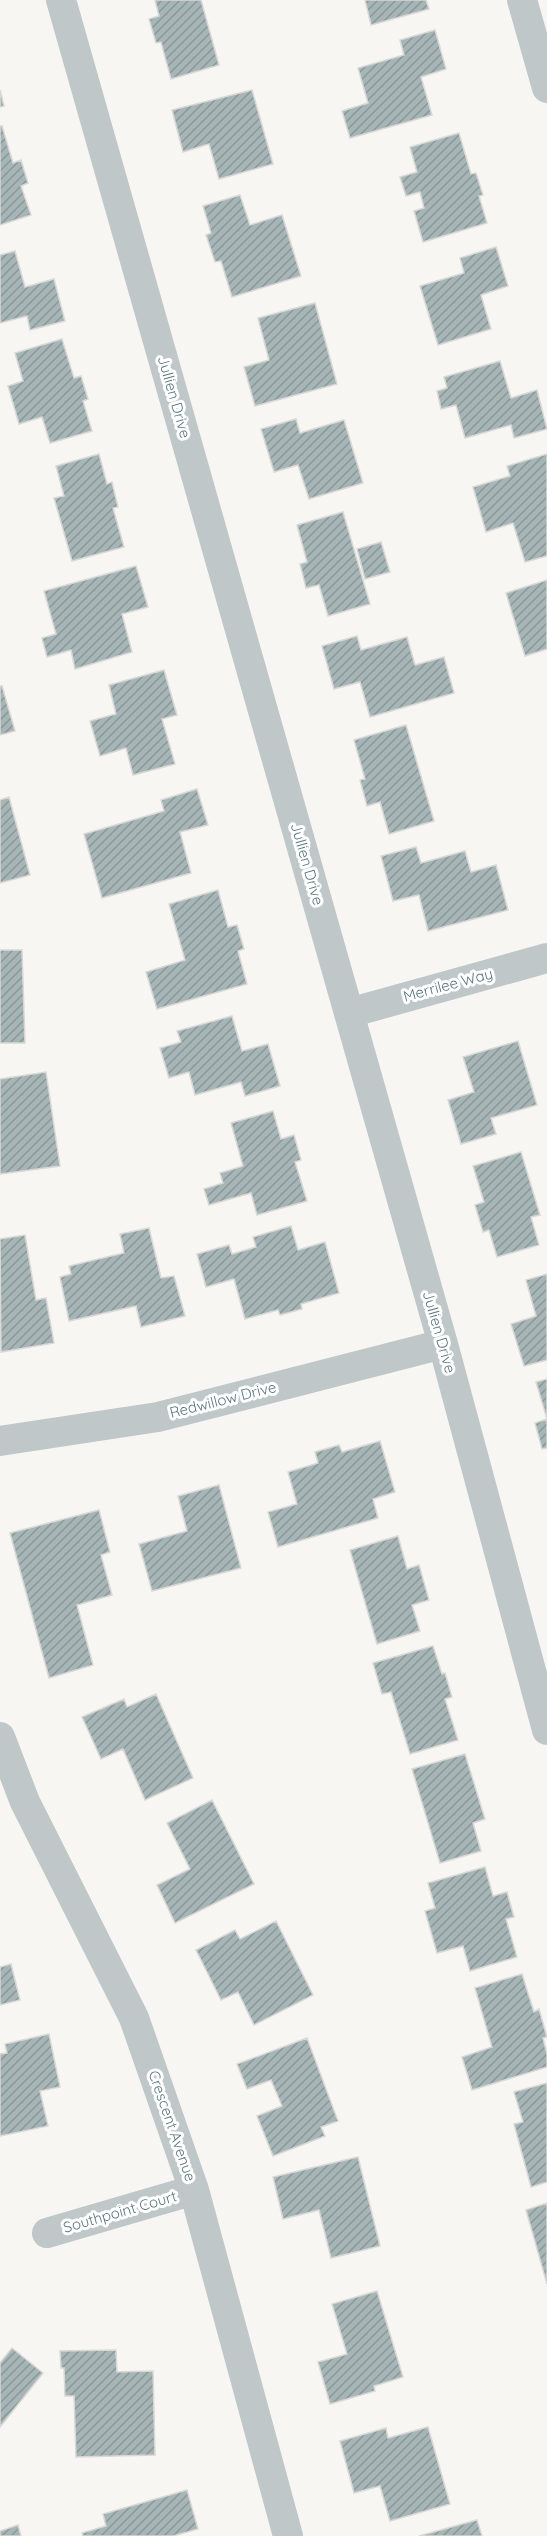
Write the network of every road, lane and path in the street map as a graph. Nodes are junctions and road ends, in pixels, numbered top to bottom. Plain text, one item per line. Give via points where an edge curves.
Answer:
1 (61, 0) edge
2 (522, 0) edge
3 (547, 88) edge
4 (547, 958) edge
5 (349, 1013) junction
6 (443, 1344) junction
7 (0, 1442) edge
8 (547, 1730) edge
9 (0, 1737) edge
10 (194, 2190) junction
11 (46, 2233) dead end
12 (288, 2536) edge

1 - 5 street, Jullien Drive
2 - 3 street
4 - 5 street, Merrilee Way
5 - 6 street, Jullien Drive
6 - 7 street, Redwillow Drive via 159,1417
6 - 8 street, Jullien Drive
9 - 10 street, Crescent Avenue via 25,1802 134,2018
10 - 11 street, Southpoint Court
10 - 12 street, Crescent Avenue

